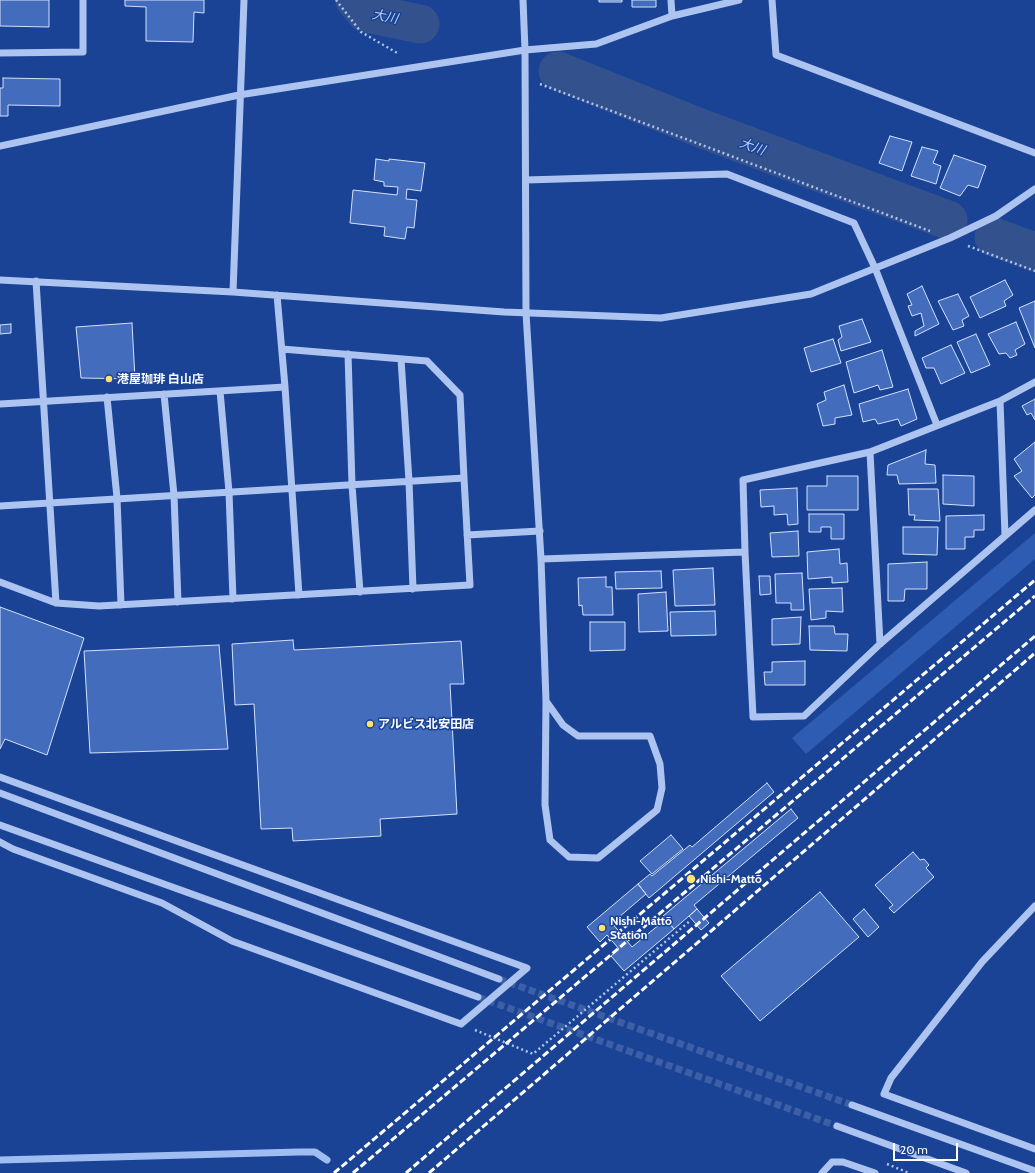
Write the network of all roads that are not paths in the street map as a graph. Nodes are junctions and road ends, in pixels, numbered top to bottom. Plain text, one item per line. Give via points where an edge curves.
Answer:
1 (83, 0) edge
2 (244, 0) edge
3 (523, 0) edge
4 (672, 0) edge
5 (738, 0) edge
6 (772, 0) edge
7 (672, 16) junction
8 (525, 50) junction
9 (0, 53) edge
10 (240, 94) junction
11 (0, 146) edge
12 (1035, 153) edge
13 (526, 180) junction
14 (1035, 189) edge
15 (876, 268) junction
16 (0, 280) edge
17 (36, 281) junction
18 (233, 292) junction
19 (277, 295) junction
20 (526, 313) junction
21 (282, 349) junction
22 (348, 354) junction
23 (401, 359) junction
24 (1035, 382) edge
25 (285, 387) junction
26 (220, 391) junction
27 (164, 394) junction
28 (107, 397) junction
29 (44, 401) junction
30 (1000, 401) junction
31 (0, 404) edge
32 (937, 425) junction
33 (870, 452) junction
34 (464, 478) junction
35 (409, 481) junction
36 (352, 484) junction
37 (292, 488) junction
38 (229, 492) junction
39 (174, 495) junction
40 (117, 498) junction
41 (50, 502) junction
42 (0, 506) edge
43 (1035, 510) edge
44 (540, 531) junction
45 (467, 535) junction
46 (1006, 535) junction
47 (745, 552) junction
48 (541, 559) junction
49 (0, 582) edge
50 (413, 589) junction
51 (360, 592) junction
52 (299, 595) junction
53 (233, 599) junction
54 (178, 602) junction
55 (56, 603) junction
56 (121, 605) junction
57 (880, 644) junction
58 (546, 701) junction
59 (0, 777) edge
60 (0, 793) edge
61 (0, 825) edge
62 (0, 842) edge
63 (1035, 906) edge
64 (499, 979) tunnel mouth
65 (478, 997) tunnel mouth
66 (852, 1105) tunnel mouth
67 (837, 1126) tunnel mouth
68 (1035, 1149) edge
69 (1035, 1171) edge
70 (822, 1173) edge
71 (875, 1173) edge
72 (966, 1173) edge

1 - 9 street via 82,52
2 - 10 street
3 - 8 street
4 - 7 street
5 - 7 street
6 - 12 street via 776,55
7 - 8 street via 596,44
8 - 10 street
8 - 13 street
10 - 11 street
10 - 18 street
13 - 15 street via 727,174 854,223
13 - 20 street
14 - 15 street via 996,216
15 - 20 street via 811,294 661,318
15 - 32 street
16 - 17 street
17 - 18 street
17 - 29 street
18 - 19 street
19 - 20 street
19 - 21 street
20 - 44 street
21 - 22 street
21 - 25 street
22 - 23 street
22 - 36 street
23 - 34 street via 427,361 460,395
23 - 35 street
24 - 30 street
25 - 26 street
25 - 37 street
26 - 27 street
26 - 38 street
27 - 28 street
27 - 39 street
28 - 29 street
28 - 40 street
29 - 31 street
29 - 41 street
30 - 32 street
30 - 46 street
32 - 33 street
33 - 47 street via 743,480
33 - 57 street
34 - 35 street
34 - 45 street
35 - 36 street
35 - 50 street
36 - 37 street
36 - 51 street
37 - 38 street
37 - 52 street
38 - 39 street
38 - 53 street
39 - 40 street
39 - 54 street
40 - 41 street
40 - 56 street
41 - 42 street
41 - 55 street
43 - 46 street
44 - 45 street
44 - 48 street
45 - 50 street via 470,585
46 - 57 street
47 - 48 street
47 - 57 street via 753,717 804,716
48 - 58 street
49 - 55 street
50 - 51 street
51 - 52 street
52 - 53 street
53 - 54 street
54 - 56 street
55 - 56 street
58 - 58 street via 563,725 578,736 650,736 660,764 662,788 657,810 598,858 569,857 550,840 545,783
59 - 62 street via 527,968 461,1024 232,940 162,903 12,849
60 - 64 street
61 - 65 street
63 - 68 street via 982,962 891,1078 884,1094
66 - 69 street
67 - 72 street
70 - 71 street via 832,1162 843,1162

